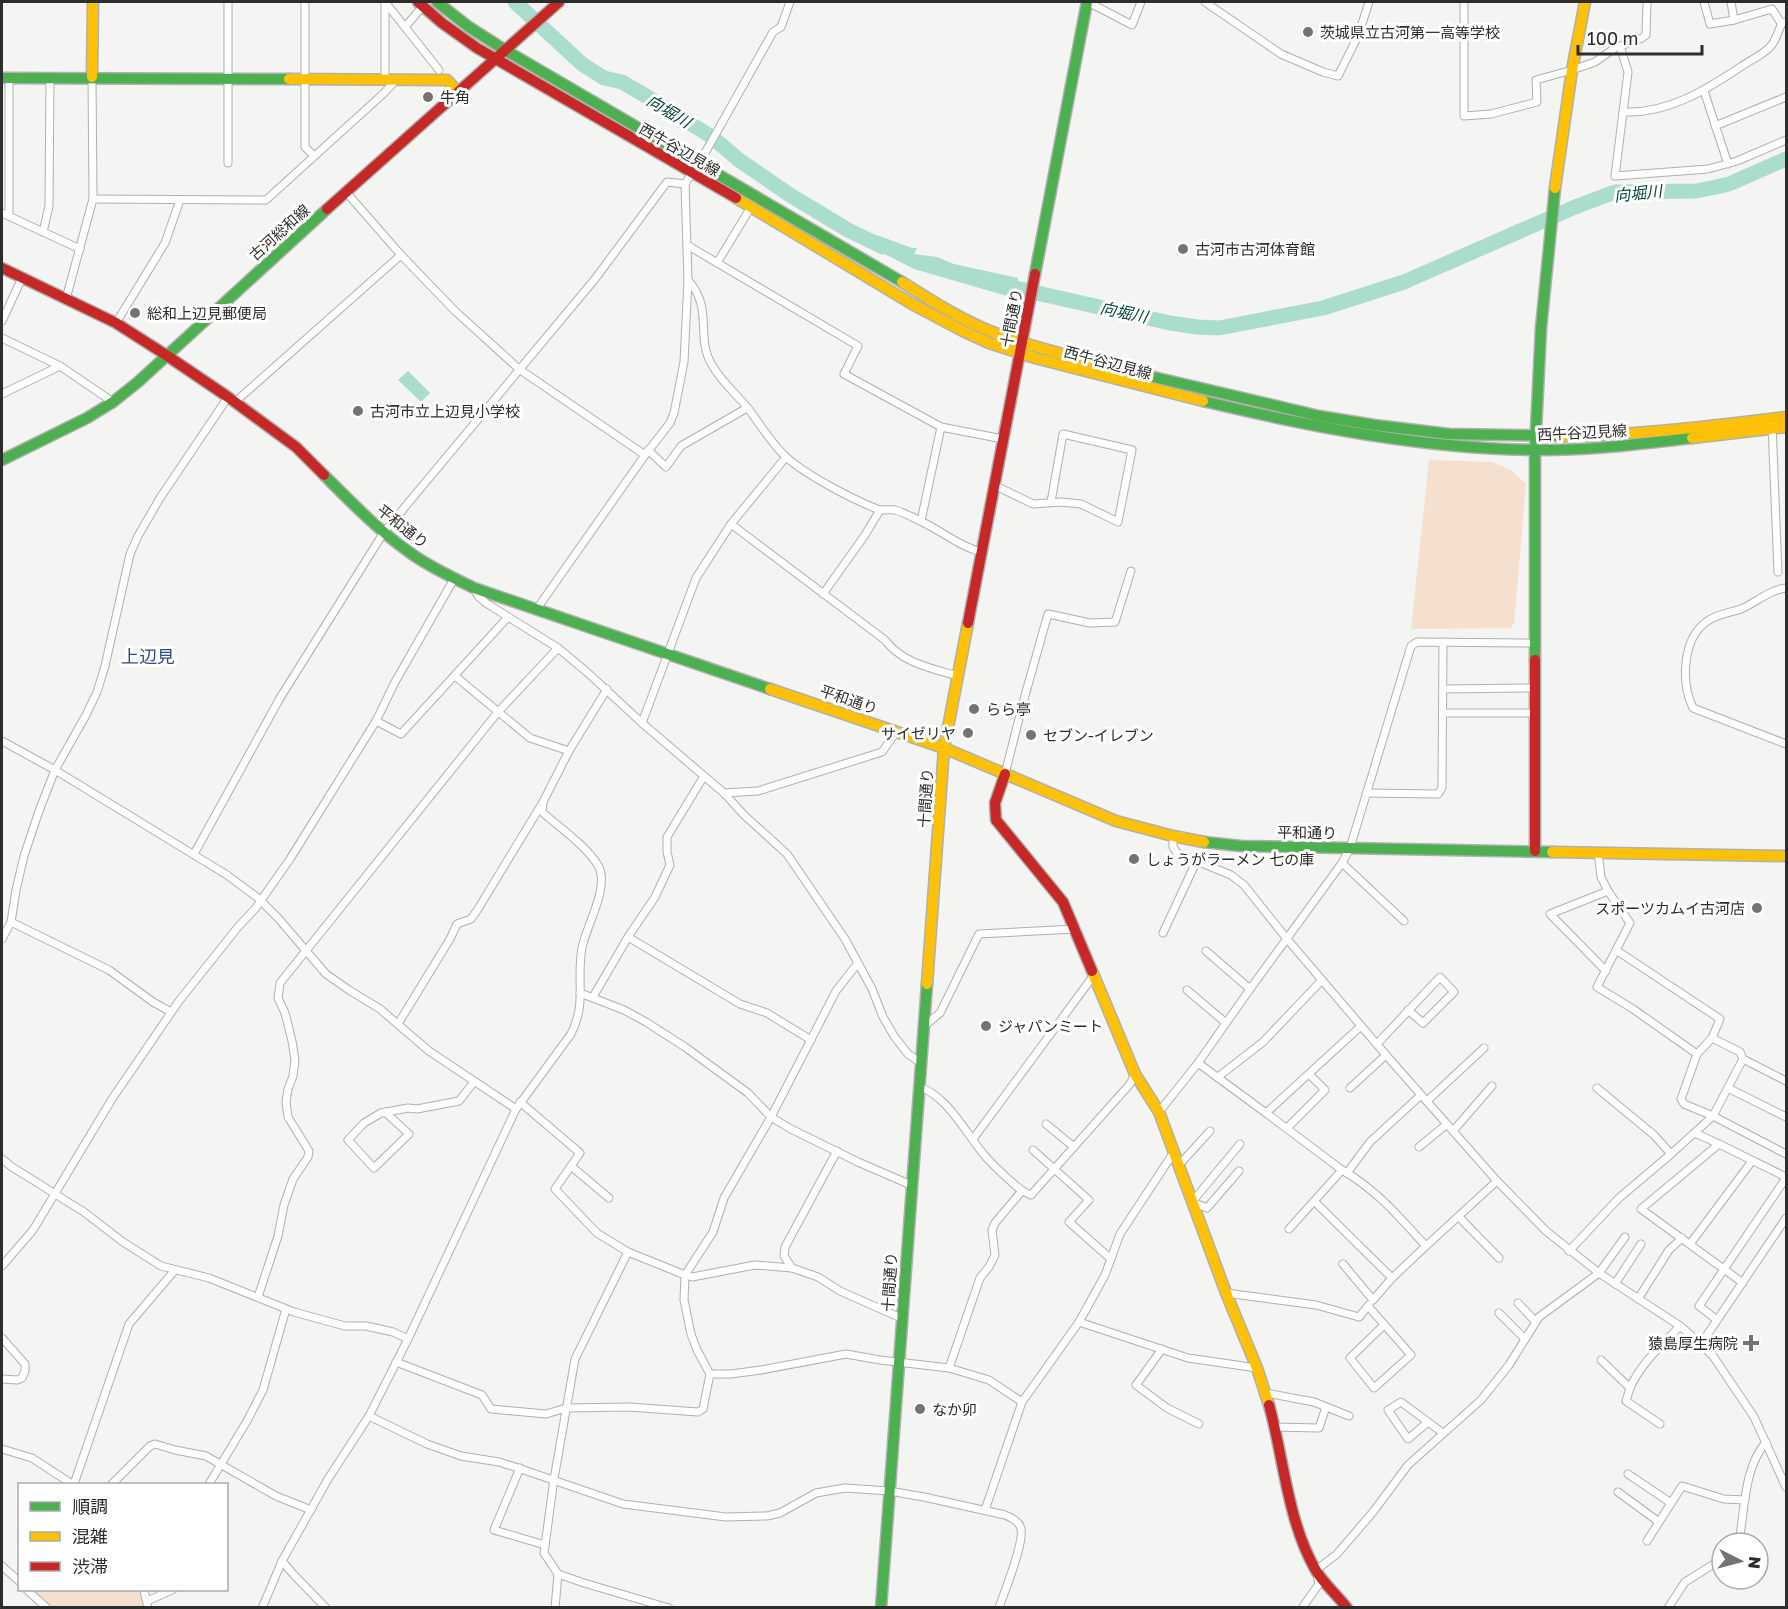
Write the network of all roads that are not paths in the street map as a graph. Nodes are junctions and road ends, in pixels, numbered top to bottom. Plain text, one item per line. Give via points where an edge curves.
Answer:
1 (93, 2) edge
2 (228, 2) edge
3 (305, 2) edge
4 (385, 2) edge
5 (437, 2) edge
6 (790, 2) edge
7 (1087, 2) edge
8 (1141, 2) edge
9 (1205, 2) edge
10 (1369, 2) edge
11 (1464, 2) edge
12 (1585, 2) edge
13 (1647, 2) edge
14 (1704, 2) edge
15 (1731, 2) edge
16 (420, 4) edge
17 (555, 5) edge
18 (1734, 20) junction
19 (1784, 22) edge
20 (405, 27) junction
21 (1620, 46) junction
22 (505, 50) junction
23 (495, 59) junction
24 (439, 70) dead end
25 (1572, 70) junction
26 (92, 77) junction
27 (5, 78) edge
28 (50, 78) junction
29 (228, 78) junction
30 (306, 79) junction
31 (391, 80) junction
32 (1704, 91) junction
33 (458, 92) junction
34 (1786, 97) edge
35 (1623, 112) junction
36 (1715, 126) junction
37 (1786, 140) edge
38 (314, 156) junction
39 (228, 163) dead end
40 (699, 164) junction
41 (1728, 164) junction
42 (693, 174) junction
43 (685, 184) junction
44 (346, 192) junction
45 (93, 199) junction
46 (180, 200) junction
47 (751, 207) junction
48 (5, 214) edge
49 (43, 232) junction
50 (687, 245) junction
51 (80, 249) junction
52 (401, 255) junction
53 (717, 263) junction
54 (2, 268) edge
55 (22, 278) junction
56 (688, 280) junction
57 (66, 299) junction
58 (2, 321) edge
59 (116, 323) junction
60 (2, 338) edge
61 (1021, 342) junction
62 (1019, 354) junction
63 (166, 355) junction
64 (60, 366) junction
65 (519, 369) junction
66 (2, 394) edge
67 (231, 400) junction
68 (113, 402) junction
69 (747, 408) junction
70 (1786, 417) edge
71 (1772, 424) junction
72 (941, 426) junction
73 (1786, 427) edge
74 (1536, 436) junction
75 (1003, 438) junction
76 (1535, 450) junction
77 (646, 453) junction
78 (786, 457) junction
79 (2, 460) edge
80 (994, 485) junction
81 (1051, 502) junction
82 (880, 510) junction
83 (921, 521) junction
84 (731, 524) junction
85 (384, 532) junction
86 (981, 552) junction
87 (1131, 571) dead end
88 (1778, 572) dead end
89 (454, 579) junction
90 (474, 588) junction
91 (1786, 588) edge
92 (823, 594) junction
93 (536, 610) junction
94 (508, 617) junction
95 (1443, 642) junction
96 (1535, 643) junction
97 (558, 648) junction
98 (669, 654) junction
99 (455, 676) junction
100 (957, 676) junction
101 (1535, 688) junction
102 (607, 689) junction
103 (1443, 689) junction
104 (498, 712) junction
105 (1443, 713) junction
106 (1535, 713) junction
107 (376, 721) junction
108 (642, 723) junction
109 (897, 731) junction
110 (2, 741) edge
111 (1786, 744) edge
112 (944, 748) junction
113 (569, 751) junction
114 (55, 770) junction
115 (1005, 774) junction
116 (704, 776) junction
117 (724, 793) junction
118 (1366, 793) junction
119 (543, 802) junction
120 (1173, 836) junction
121 (1350, 848) junction
122 (1535, 851) junction
123 (1598, 852) junction
124 (194, 854) junction
125 (1786, 856) edge
126 (1197, 860) junction
127 (1342, 863) junction
128 (1608, 891) junction
129 (261, 901) junction
130 (1404, 921) dead end
131 (11, 922) junction
132 (1075, 928) junction
133 (1163, 933) dead end
134 (628, 937) junction
135 (2, 939) edge
136 (1287, 939) junction
137 (305, 950) junction
138 (1616, 950) junction
139 (1206, 951) dead end
140 (858, 963) junction
141 (1606, 971) junction
142 (1094, 975) junction
143 (1322, 980) junction
144 (1250, 989) junction
145 (1187, 990) dead end
146 (580, 993) junction
147 (593, 997) junction
148 (1408, 1010) junction
149 (171, 1012) junction
150 (1227, 1023) junction
151 (398, 1024) junction
152 (924, 1026) junction
153 (1361, 1026) junction
154 (1712, 1038) junction
155 (811, 1040) junction
156 (1377, 1044) junction
157 (1484, 1048) dead end
158 (1697, 1054) junction
159 (1386, 1055) junction
160 (1743, 1059) junction
161 (921, 1063) junction
162 (1198, 1063) junction
163 (1135, 1074) junction
164 (1309, 1074) junction
165 (1218, 1077) junction
166 (1786, 1081) edge
167 (474, 1082) junction
168 (1492, 1086) dead end
169 (919, 1087) junction
170 (1350, 1088) dead end
171 (1597, 1088) dead end
172 (1728, 1088) junction
173 (1421, 1095) junction
174 (1427, 1101) junction
175 (518, 1105) junction
176 (385, 1112) junction
177 (1159, 1112) junction
178 (1266, 1113) junction
179 (1713, 1116) junction
180 (771, 1117) junction
181 (1786, 1117) edge
182 (1046, 1124) dead end
183 (1447, 1124) junction
184 (1287, 1128) junction
185 (1210, 1131) dead end
186 (1453, 1131) junction
187 (1695, 1133) junction
188 (973, 1139) junction
189 (1240, 1143) dead end
190 (1719, 1144) junction
191 (1074, 1147) junction
192 (1419, 1147) dead end
193 (1033, 1150) dead end
194 (837, 1151) junction
195 (1174, 1152) junction
196 (1671, 1154) junction
197 (1786, 1154) edge
198 (2, 1159) edge
199 (1752, 1161) junction
200 (1179, 1165) junction
201 (571, 1166) junction
202 (1054, 1169) junction
203 (1344, 1171) junction
204 (1239, 1172) dead end
205 (1786, 1178) edge
206 (1497, 1181) junction
207 (911, 1185) junction
208 (1021, 1192) junction
209 (55, 1194) junction
210 (609, 1198) dead end
211 (1192, 1202) junction
212 (1315, 1202) junction
213 (1459, 1217) junction
214 (1786, 1218) edge
215 (1289, 1229) dead end
216 (1625, 1237) dead end
217 (1682, 1238) junction
218 (1641, 1244) dead end
219 (1690, 1244) junction
220 (1426, 1246) junction
221 (1569, 1251) junction
222 (628, 1252) junction
223 (1499, 1258) dead end
224 (1111, 1259) junction
225 (1343, 1264) dead end
226 (2, 1266) edge
227 (792, 1268) junction
228 (1724, 1268) junction
229 (175, 1270) junction
230 (1599, 1273) junction
231 (685, 1275) junction
232 (1392, 1278) junction
233 (1743, 1282) junction
234 (1615, 1284) junction
235 (1226, 1293) junction
236 (258, 1298) junction
237 (1638, 1299) junction
238 (1370, 1303) junction
239 (1518, 1303) dead end
240 (286, 1309) junction
241 (1499, 1313) dead end
242 (901, 1318) junction
243 (1717, 1320) junction
244 (1079, 1322) junction
245 (1536, 1322) junction
246 (1384, 1325) junction
247 (1680, 1326) junction
248 (2, 1338) edge
249 (408, 1339) junction
250 (1526, 1339) junction
251 (1701, 1344) junction
252 (1162, 1349) junction
253 (1601, 1360) dead end
254 (898, 1361) junction
255 (396, 1362) junction
256 (948, 1368) junction
257 (1257, 1368) junction
258 (711, 1374) junction
259 (2, 1379) edge
260 (1630, 1388) junction
261 (1266, 1393) junction
262 (1022, 1402) junction
263 (1326, 1407) junction
264 (566, 1408) junction
265 (369, 1416) junction
266 (1349, 1416) dead end
267 (1428, 1422) junction
268 (1199, 1424) dead end
269 (1660, 1424) dead end
270 (1274, 1427) junction
271 (1443, 1433) junction
272 (1766, 1442) junction
273 (2, 1449) edge
274 (222, 1464) junction
275 (520, 1468) junction
276 (1628, 1474) dead end
277 (554, 1479) junction
278 (70, 1483) edge
279 (74, 1483) edge
280 (114, 1483) edge
281 (210, 1483) edge
282 (1786, 1487) edge
283 (889, 1491) junction
284 (1618, 1492) dead end
285 (1745, 1500) junction
286 (1671, 1503) junction
287 (311, 1510) junction
288 (985, 1510) junction
289 (1659, 1522) junction
290 (1741, 1531) edge
291 (1647, 1541) dead end
292 (546, 1545) junction
293 (282, 1561) junction
294 (2, 1566) edge
295 (1710, 1566) edge
296 (1316, 1570) junction
297 (558, 1574) junction
298 (18, 1580) edge
299 (28, 1591) edge
300 (170, 1591) edge
301 (148, 1604) edge
302 (47, 1608) edge
303 (262, 1608) edge
304 (326, 1608) edge
305 (555, 1608) edge
306 (669, 1608) edge
307 (881, 1608) edge
308 (999, 1608) edge
309 (1302, 1608) edge
310 (1347, 1608) edge
311 (1668, 1608) edge

1 - 26 street
2 - 29 street
3 - 30 street
4 - 20 street
4 - 31 street
5 - 22 street, 西牛谷辺見線
6 - 40 street via 781,27 773,32
7 - 8 street via 1132,25
7 - 61 street, 十間通り
9 - 10 street via 1281,54 1338,76
11 - 25 street via 1464,116 1491,114 1537,102 1536,80
12 - 25 street
13 - 21 street via 1646,35
14 - 18 street via 1710,24
15 - 18 street
16 - 20 street
16 - 23 street, 西牛谷辺見線
17 - 22 street, 古河総和線
18 - 19 street via 1772,9
19 - 32 street via 1771,47
20 - 24 street
21 - 25 street
21 - 35 street via 1628,72
22 - 23 street, 古河総和線
22 - 40 street, 西牛谷辺見線
23 - 33 street, 古河総和線
23 - 42 street, 西牛谷辺見線
25 - 74 street via 1550,234
26 - 28 street
26 - 29 street
26 - 45 street
27 - 28 street
27 - 48 street
28 - 49 street via 49,206
29 - 30 street
29 - 39 street
30 - 31 street
30 - 38 street via 306,147
31 - 33 street via 447,80
31 - 38 street via 383,94
32 - 35 street via 1656,109
32 - 36 street
33 - 44 street, 古河総和線
34 - 36 street
35 - 41 street via 1615,176
36 - 41 street
37 - 41 street
38 - 46 street via 266,200
40 - 42 street
40 - 61 street, 西牛谷辺見線 via 934,302
42 - 43 street
42 - 47 street, 西牛谷辺見線
43 - 50 street
43 - 65 street via 667,182 595,279
44 - 52 street
44 - 63 street, 古河総和線
45 - 46 street
45 - 51 street
46 - 59 street via 165,243
47 - 53 street
47 - 62 street, 西牛谷辺見線 via 900,298
48 - 49 street
49 - 51 street
50 - 53 street
50 - 56 street
51 - 57 street
52 - 65 street via 454,311
52 - 67 street
53 - 72 street via 858,346 844,374
54 - 55 street, 平和通り
55 - 57 street, 平和通り
55 - 58 street
56 - 69 street via 700,298 708,357
56 - 77 street via 684,362 674,413
57 - 59 street, 平和通り
59 - 63 street, 平和通り
60 - 64 street
61 - 62 street, 十間通り
61 - 74 street, 西牛谷辺見線 via 1319,416 1449,434
62 - 75 street, 十間通り
62 - 76 street, 西牛谷辺見線 via 1229,408 1374,437
63 - 67 street, 平和通り
63 - 68 street, 古河総和線
64 - 66 street
64 - 68 street
65 - 77 street
65 - 85 street
67 - 85 street, 平和通り via 296,447
67 - 114 street via 160,498 138,536 130,554 97,692
68 - 79 street, 古河総和線
69 - 77 street via 681,446 666,467
69 - 78 street
70 - 71 street, 西牛谷辺見線
71 - 73 street, 西牛谷辺見線
71 - 74 street, 西牛谷辺見線
71 - 76 street, 西牛谷辺見線 via 1654,443
71 - 88 street
72 - 75 street
72 - 83 street
74 - 76 street
75 - 80 street, 十間通り
76 - 96 street
77 - 93 street
78 - 82 street
78 - 84 street
80 - 81 street via 1033,504
80 - 86 street, 十間通り
81 - 81 street via 1081,504 1118,522 1132,450 1063,434
82 - 83 street via 894,510
82 - 92 street
83 - 86 street
84 - 92 street
84 - 98 street via 696,578
85 - 89 street, 平和通り
85 - 124 street via 280,698
86 - 100 street, 十間通り
87 - 115 street via 1115,622 1090,623 1048,614
89 - 90 street, 平和通り
89 - 107 street
90 - 93 street, 平和通り
90 - 94 street via 486,603
91 - 111 street via 1775,589 1742,609 1707,621 1691,640 1686,672 1688,699 1693,708
92 - 100 street via 901,656
93 - 98 street, 平和通り
94 - 97 street
94 - 99 street
95 - 96 street
95 - 103 street
95 - 118 street via 1417,642 1411,646
96 - 101 street
97 - 102 street
97 - 104 street
98 - 108 street
98 - 109 street, 平和通り
99 - 104 street
99 - 107 street via 401,734
100 - 112 street, 十間通り
101 - 103 street
101 - 106 street
102 - 108 street
102 - 113 street
103 - 105 street
104 - 113 street via 530,738
104 - 137 street
105 - 106 street
105 - 118 street via 1442,788 1438,794
106 - 122 street
107 - 129 street
108 - 116 street
109 - 112 street, 平和通り
109 - 117 street via 882,752 758,791
110 - 114 street
112 - 115 street, 平和通り
112 - 152 street, 十間通り
113 - 119 street
114 - 124 street
114 - 131 street via 24,856
115 - 120 street, 平和通り via 1098,814
115 - 132 street via 993,813 996,820 1063,902
116 - 117 street
116 - 134 street via 668,837 670,865 655,897
117 - 140 street via 787,854
118 - 121 street
119 - 146 street via 542,812 589,853 602,877 582,947
119 - 151 street via 471,919 457,924
120 - 121 street, 平和通り via 1241,846
120 - 126 street via 1177,853
121 - 122 street, 平和通り
121 - 127 street
122 - 123 street, 平和通り
123 - 125 street, 平和通り
123 - 128 street via 1601,877
124 - 129 street
126 - 133 street
126 - 136 street via 1238,879
127 - 130 street
127 - 136 street
128 - 138 street via 1630,923
128 - 141 street via 1550,914
129 - 137 street
129 - 149 street
131 - 135 street
131 - 149 street via 109,970
132 - 142 street
132 - 152 street via 979,934 940,1013
134 - 147 street
134 - 155 street via 740,1004 767,1013
136 - 143 street
136 - 144 street
137 - 151 street via 326,974
137 - 236 street via 280,983 278,998 295,1060 286,1102 288,1117 309,1151 293,1179
138 - 141 street
138 - 154 street via 1720,1019
139 - 144 street
140 - 155 street via 836,991
140 - 161 street via 894,1036
141 - 158 street via 1597,987
142 - 163 street
142 - 188 street
143 - 153 street
143 - 165 street via 1263,1042
144 - 150 street
145 - 150 street
146 - 147 street
146 - 175 street via 574,1029
147 - 180 street via 646,1022 685,1047 748,1093
148 - 148 street via 1440,977 1454,992 1423,1023
148 - 156 street
149 - 209 street
150 - 162 street
151 - 167 street
152 - 161 street, 十間通り
153 - 156 street
153 - 164 street
154 - 158 street
154 - 160 street via 1740,1052
155 - 180 street
156 - 159 street
157 - 174 street
158 - 179 street via 1681,1099 1684,1104
159 - 170 street
159 - 173 street
160 - 166 street
160 - 172 street
161 - 169 street, 十間通り
162 - 165 street
162 - 177 street
163 - 177 street
163 - 191 street
164 - 178 street
164 - 184 street via 1324,1090
165 - 178 street
167 - 175 street
167 - 176 street via 459,1101
168 - 186 street
169 - 188 street via 938,1097
169 - 207 street, 十間通り
171 - 196 street
172 - 179 street
172 - 181 street
173 - 174 street
173 - 203 street
174 - 183 street
175 - 201 street via 580,1153
175 - 249 street
176 - 176 street via 364,1123 348,1140 374,1168 409,1134
177 - 195 street
178 - 184 street
179 - 187 street
179 - 197 street
180 - 194 street
180 - 231 street via 724,1198 713,1232
182 - 191 street
183 - 186 street
183 - 192 street
184 - 203 street
185 - 200 street
186 - 206 street
187 - 190 street
187 - 196 street
188 - 208 street via 985,1157
189 - 211 street
190 - 199 street
190 - 217 street via 1641,1209
191 - 202 street
193 - 202 street
194 - 207 street
194 - 227 street via 784,1247 784,1256
195 - 200 street
195 - 224 street via 1120,1234
196 - 221 street via 1619,1198
198 - 209 street
199 - 205 street
199 - 219 street
200 - 211 street
201 - 210 street
201 - 222 street via 555,1189 597,1233
202 - 208 street via 1031,1195
202 - 224 street via 1089,1200 1069,1222
203 - 212 street
203 - 220 street via 1380,1197
204 - 211 street via 1207,1208
205 - 228 street
206 - 213 street
206 - 221 street
207 - 242 street, 十間通り
208 - 256 street via 992,1230 995,1255 980,1278
209 - 226 street via 33,1230
209 - 229 street via 142,1255
211 - 235 street
212 - 215 street
212 - 232 street
213 - 220 street
213 - 223 street
214 - 233 street
216 - 230 street
217 - 219 street
217 - 237 street via 1669,1250
218 - 234 street
219 - 228 street
220 - 232 street
221 - 230 street
222 - 231 street
222 - 264 street via 575,1359
224 - 244 street
225 - 238 street
227 - 231 street via 756,1264 692,1277
227 - 242 street
228 - 233 street
228 - 243 street via 1699,1306
229 - 236 street via 209,1278
229 - 279 street via 129,1324
230 - 234 street
230 - 245 street
231 - 258 street via 684,1300 691,1334
232 - 238 street
233 - 243 street
234 - 237 street
235 - 238 street via 1316,1305 1359,1317
235 - 257 street
236 - 240 street
237 - 247 street
238 - 246 street
239 - 245 street
240 - 249 street via 345,1326 393,1332
240 - 274 street via 263,1390
241 - 250 street
242 - 254 street, 十間通り
243 - 251 street
244 - 252 street
244 - 262 street
245 - 250 street
246 - 246 street via 1411,1355 1374,1389 1350,1358
247 - 251 street
247 - 260 street via 1648,1359
248 - 259 street via 25,1364 25,1371 22,1378
249 - 255 street
250 - 271 street via 1481,1400
251 - 272 street via 1742,1397
252 - 257 street via 1188,1358
252 - 268 street via 1136,1385 1167,1408
253 - 260 street
254 - 256 street
254 - 258 street via 846,1354 761,1370
254 - 283 street, 十間通り
255 - 264 street via 482,1395 490,1408 546,1414
255 - 265 street
256 - 262 street via 989,1380
257 - 261 street
258 - 264 street via 703,1409 698,1412
260 - 269 street via 1626,1401
261 - 263 street
261 - 270 street
262 - 288 street
263 - 266 street
263 - 270 street via 1319,1428
264 - 277 street
265 - 275 street via 449,1452
265 - 287 street
267 - 267 street via 1401,1402 1389,1410 1408,1439
267 - 271 street
270 - 296 street via 1301,1537
271 - 296 street via 1408,1465 1373,1512 1336,1554
272 - 282 street
272 - 285 street via 1754,1464
273 - 278 street via 32,1458
274 - 280 street via 206,1456 155,1444
274 - 281 street
274 - 287 street via 276,1496
275 - 277 street
275 - 292 street via 494,1530
276 - 286 street
277 - 283 street via 622,1504 726,1517 780,1513 816,1493 845,1488
277 - 292 street
283 - 288 street
283 - 307 street, 十間通り
284 - 289 street
285 - 286 street via 1724,1499 1682,1486
285 - 290 street
286 - 289 street
287 - 293 street
288 - 308 street via 1014,1519 1023,1534
289 - 291 street
292 - 297 street via 544,1553
293 - 303 street
293 - 304 street
294 - 298 street
295 - 311 street via 1685,1582
296 - 309 street via 1319,1584
296 - 310 street
297 - 305 street
297 - 306 street
299 - 302 street
300 - 301 street

